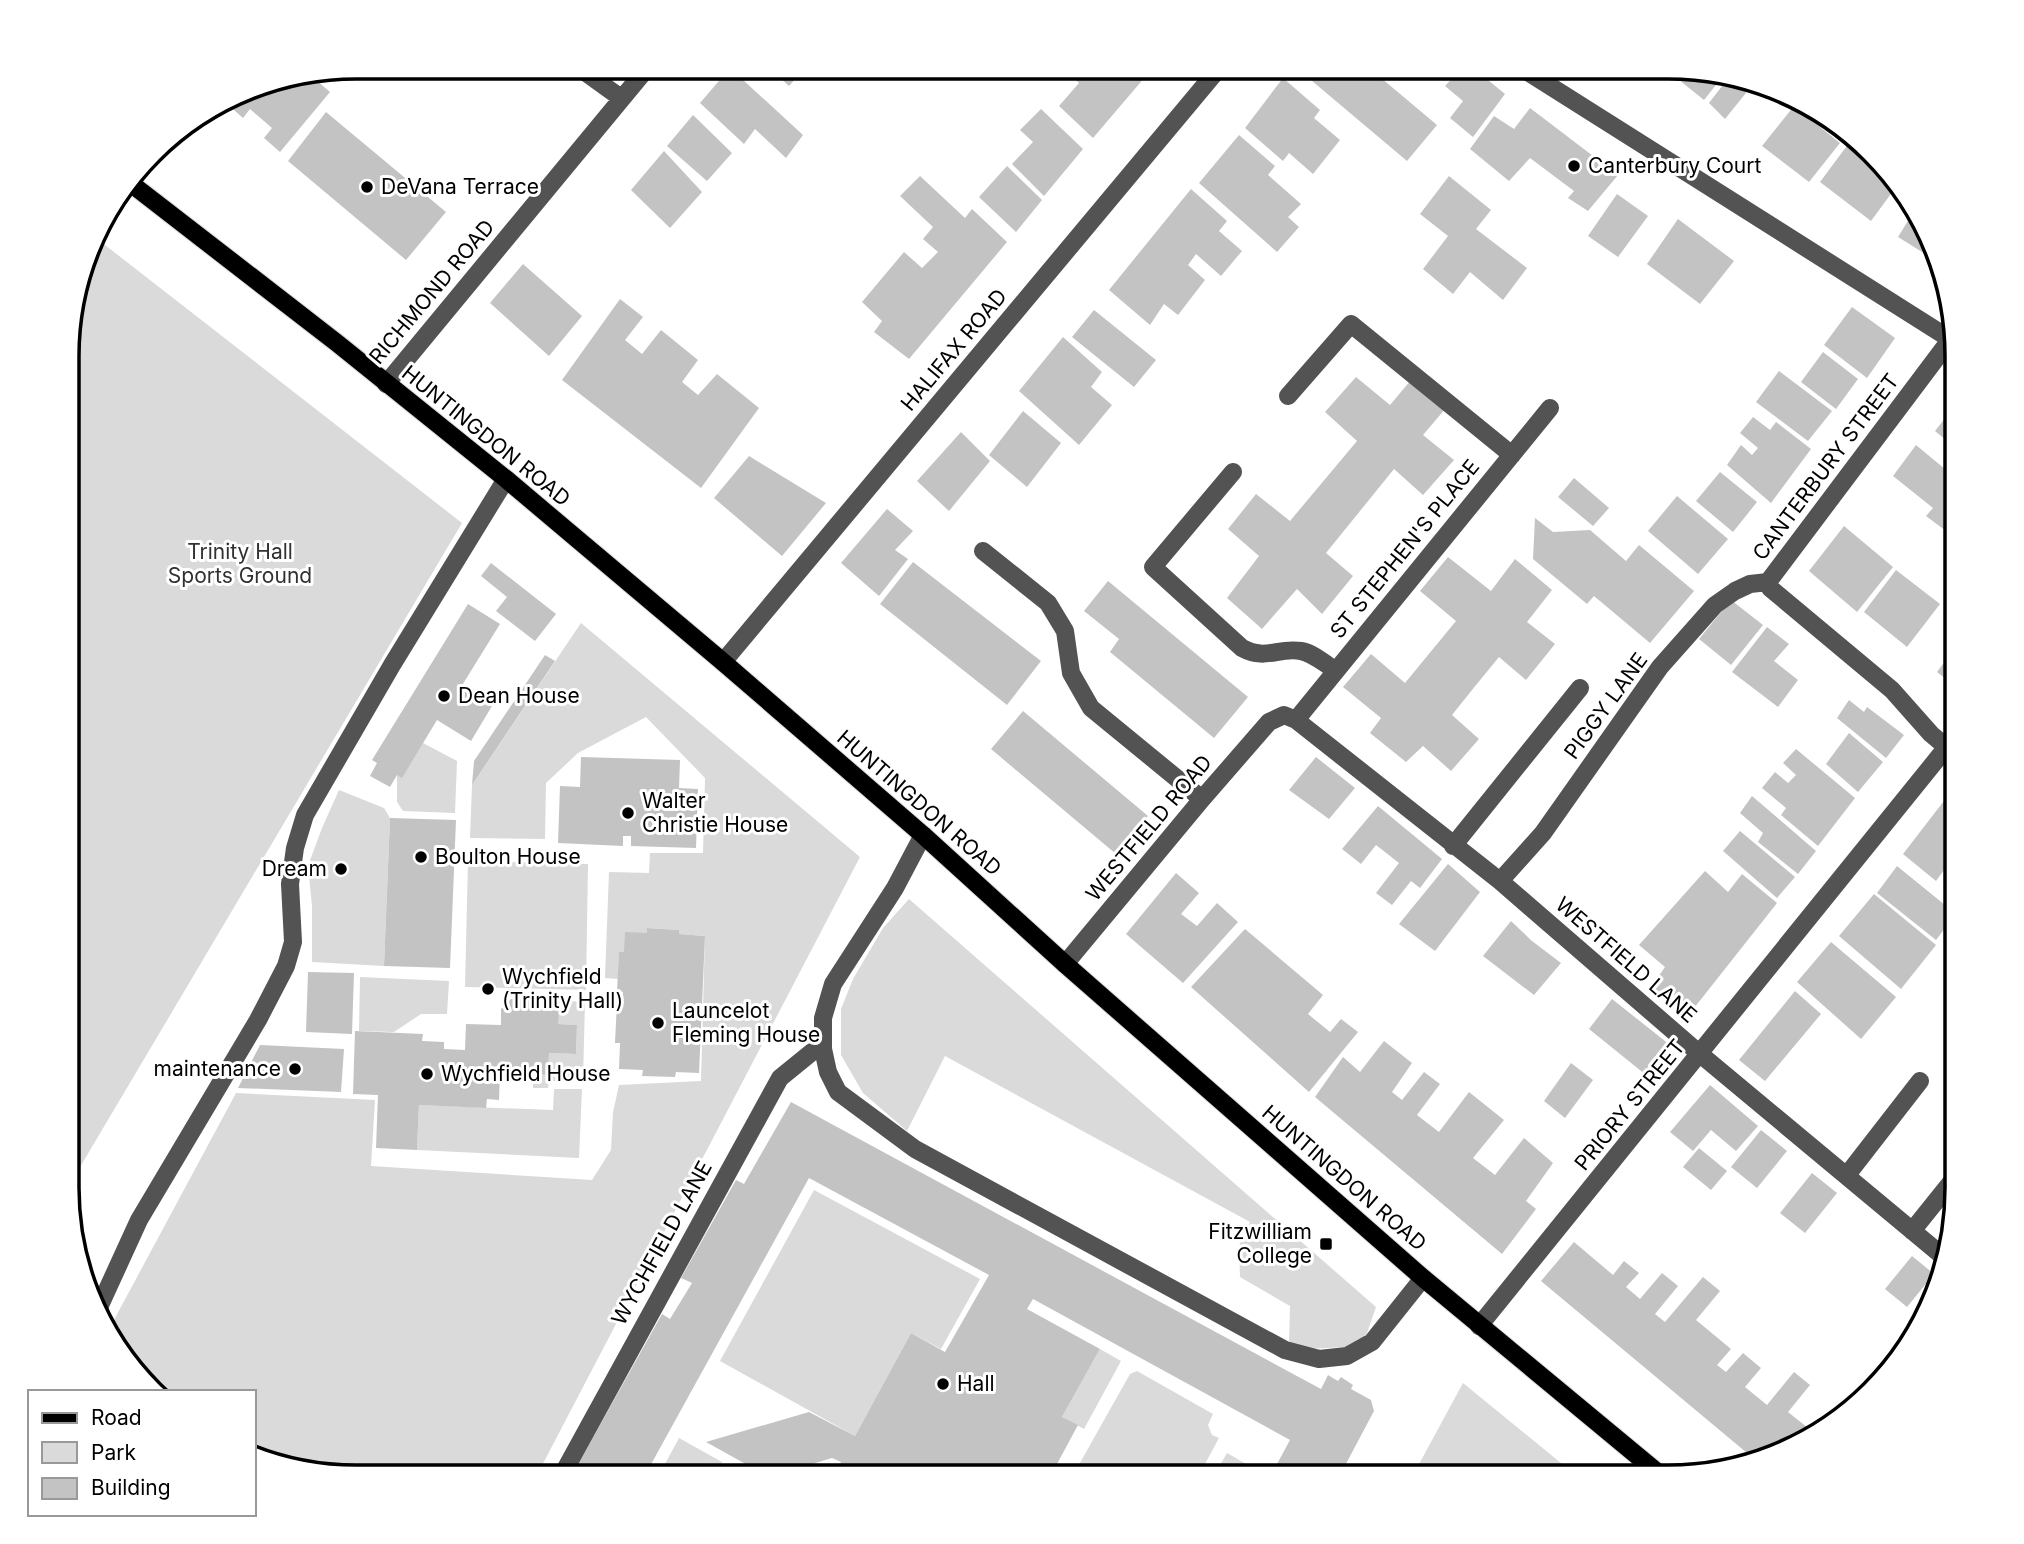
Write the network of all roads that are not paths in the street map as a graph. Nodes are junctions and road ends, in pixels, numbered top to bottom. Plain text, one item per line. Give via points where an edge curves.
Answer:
1 (595, 79) edge
2 (638, 79) edge
3 (1210, 79) edge
4 (1539, 79) edge
5 (621, 98) junction
6 (136, 187) edge
7 (1944, 332) edge
8 (1945, 347) edge
9 (386, 384) junction
10 (1288, 396) dead end
11 (1550, 408) dead end
12 (1512, 455) junction
13 (1233, 472) dead end
14 (506, 480) junction
15 (983, 551) dead end
16 (1768, 582) junction
17 (723, 662) junction
18 (1335, 670) junction
19 (1580, 688) dead end
20 (1296, 720) junction
21 (1945, 746) edge
22 (1945, 760) edge
23 (1202, 799) junction
24 (923, 835) junction
25 (1453, 846) junction
26 (1500, 881) junction
27 (1065, 964) junction
28 (823, 1049) junction
29 (1700, 1054) junction
30 (1920, 1081) dead end
31 (1847, 1175) junction
32 (1945, 1190) edge
33 (1912, 1231) junction
34 (1938, 1252) edge
35 (1423, 1278) junction
36 (102, 1300) edge
37 (1479, 1326) junction
38 (568, 1465) edge
39 (1646, 1465) edge

1 - 5 street
2 - 5 street, RICHMOND ROAD
3 - 17 street, HALIFAX ROAD
4 - 7 street, CANTERBURY STREET
5 - 9 street, RICHMOND ROAD
6 - 9 main road, HUNTINGDON ROAD
8 - 16 street, CANTERBURY STREET
9 - 14 main road, HUNTINGDON ROAD
10 - 12 street via 1351,324
11 - 12 street, ST STEPHEN'S PLACE
12 - 18 street, ST STEPHEN'S PLACE
13 - 18 street via 1153,568 1254,655 1305,652
14 - 17 main road, HUNTINGDON ROAD
14 - 36 street via 305,815 290,884 293,942 286,966 139,1220
15 - 23 street via 1048,603 1065,631 1071,673 1091,708
16 - 21 street, CANTERBURY STREET via 1892,690
16 - 26 street, PIGGY LANE via 1751,584 1715,605 1660,667 1543,833
17 - 24 main road, HUNTINGDON ROAD
18 - 20 street, ST STEPHEN'S PLACE
19 - 25 street
20 - 23 street, WESTFIELD ROAD via 1284,715 1269,722
20 - 25 street, WESTFIELD LANE
22 - 29 street, PRIORY STREET
23 - 27 street, WESTFIELD ROAD
24 - 27 main road, HUNTINGDON ROAD
24 - 28 street via 833,984 823,1018
25 - 26 street, WESTFIELD LANE
26 - 29 street, WESTFIELD LANE
27 - 35 main road, HUNTINGDON ROAD
28 - 35 street via 838,1092 915,1149 1285,1350 1319,1359 1347,1356 1372,1342
28 - 38 street, WYCHFIELD LANE via 812,1052 780,1079
29 - 31 street, WESTFIELD LANE
29 - 37 street, PRIORY STREET
30 - 31 street
31 - 33 street, WESTFIELD LANE
32 - 33 street
33 - 34 street, WESTFIELD LANE
35 - 37 main road, HUNTINGDON ROAD
37 - 39 main road, HUNTINGDON ROAD

